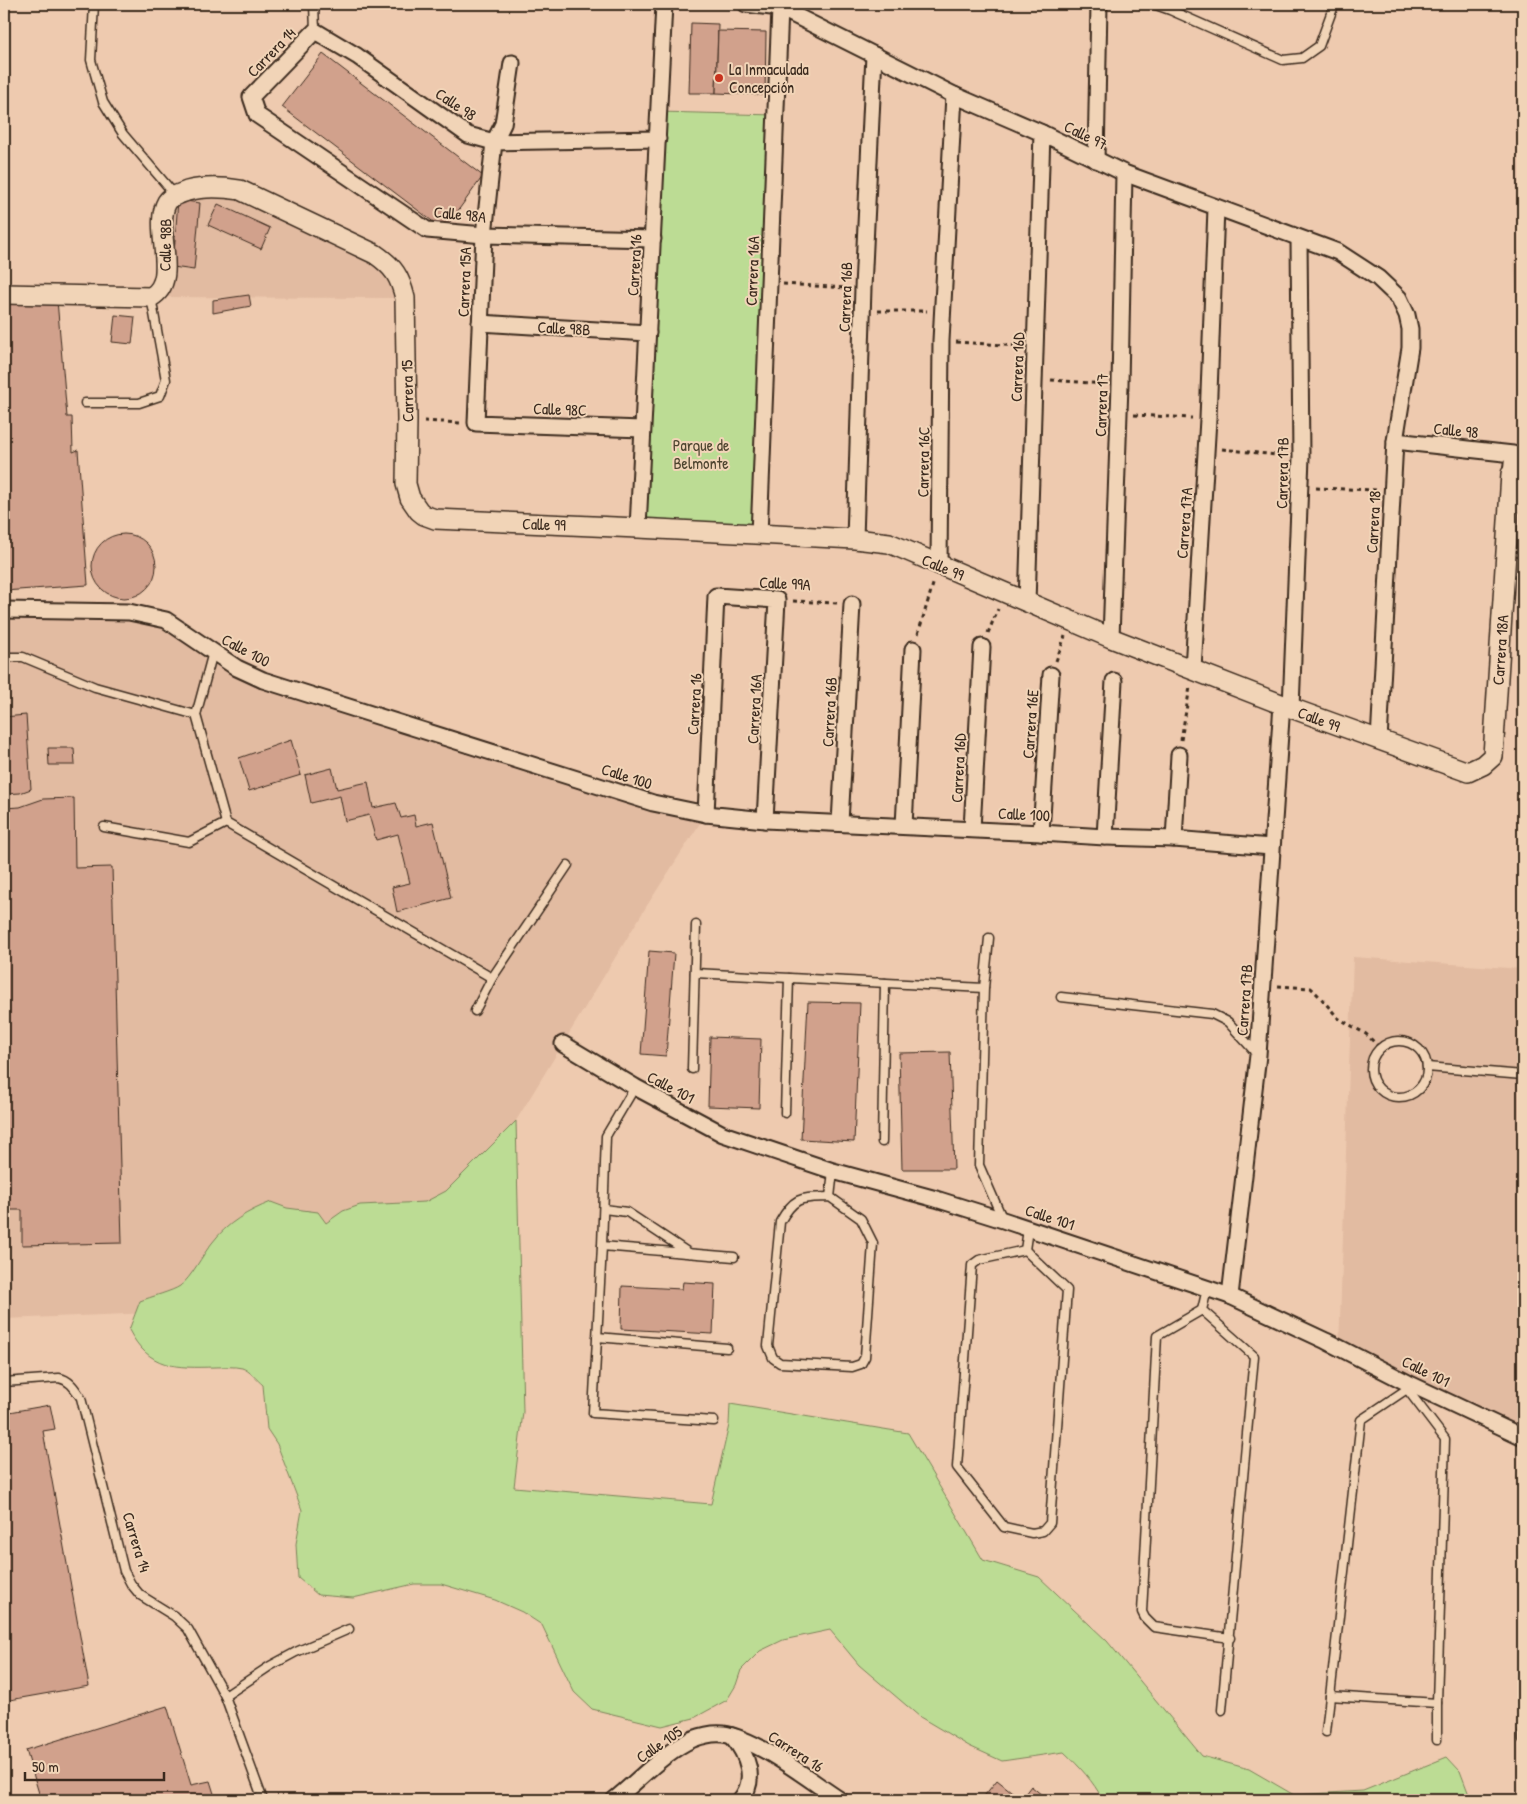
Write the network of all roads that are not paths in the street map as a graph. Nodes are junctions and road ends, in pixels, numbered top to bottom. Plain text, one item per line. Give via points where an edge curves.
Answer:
1 (94, 4) edge
2 (314, 4) edge
3 (664, 4) edge
4 (746, 4) edge
5 (1099, 4) edge
6 (1153, 4) edge
7 (780, 8) junction
8 (1334, 8) dead end
9 (315, 31) junction
10 (874, 55) junction
11 (512, 63) dead end
12 (954, 95) junction
13 (251, 97) joint
14 (1042, 133) junction
15 (658, 139) junction
16 (494, 142) junction
17 (1096, 160) junction
18 (1124, 173) junction
19 (175, 195) junction
20 (1216, 208) junction
21 (484, 235) junction
22 (652, 239) junction
23 (1299, 239) junction
24 (4, 294) edge
25 (150, 297) junction
26 (404, 298) joint
27 (1404, 306) joint
28 (480, 323) junction
29 (648, 333) junction
30 (85, 403) dead end
31 (476, 423) joint
32 (642, 429) junction
33 (1395, 441) junction
34 (1513, 454) joint
35 (1517, 475) edge
36 (406, 484) joint
37 (638, 528) junction
38 (759, 535) junction
39 (855, 539) junction
40 (939, 566) junction
41 (716, 596) joint
42 (777, 600) joint
43 (1027, 603) junction
44 (852, 604) road end
45 (4, 610) edge
46 (1111, 638) junction
47 (982, 647) road end
48 (913, 649) road end
49 (213, 652) junction
50 (4, 658) edge
51 (1193, 669) junction
52 (1051, 676) road end
53 (1114, 682) dead end
54 (1287, 706) junction
55 (196, 715) junction
56 (1379, 742) junction
57 (1179, 755) road end
58 (1468, 772) joint
59 (706, 814) junction
60 (765, 820) junction
61 (226, 823) junction
62 (840, 823) junction
63 (904, 826) junction
64 (104, 827) dead end
65 (972, 829) junction
66 (1041, 833) junction
67 (1105, 837) junction
68 (1174, 838) junction
69 (1271, 846) junction
70 (568, 864) dead end
71 (696, 925) dead end
72 (990, 938) dead end
73 (695, 974) junction
74 (492, 978) junction
75 (789, 978) junction
76 (884, 983) junction
77 (984, 988) junction
78 (1061, 998) dead end
79 (475, 1011) dead end
80 (563, 1044) dead end
81 (1258, 1055) junction
82 (1428, 1067) junction
83 (692, 1069) dead end
84 (1523, 1075) edge
85 (635, 1087) junction
86 (784, 1112) dead end
87 (882, 1142) dead end
88 (833, 1171) junction
89 (830, 1197) junction
90 (604, 1209) junction
91 (1003, 1220) junction
92 (1028, 1229) junction
93 (602, 1246) junction
94 (1025, 1250) junction
95 (690, 1254) junction
96 (734, 1257) dead end
97 (1207, 1289) junction
98 (1230, 1296) junction
99 (1202, 1310) junction
100 (597, 1337) junction
101 (727, 1348) dead end
102 (4, 1382) edge
103 (1408, 1386) junction
104 (714, 1420) dead end
105 (1523, 1437) edge
106 (349, 1629) dead end
107 (1230, 1638) junction
108 (225, 1696) junction
109 (1330, 1696) junction
110 (1437, 1704) junction
111 (1222, 1710) dead end
112 (1326, 1732) dead end
113 (1523, 1733) edge
114 (732, 1736) junction
115 (1523, 1739) edge
116 (1437, 1740) dead end
117 (263, 1800) edge
118 (614, 1800) edge
119 (740, 1800) edge
120 (840, 1800) edge

1 - 19 lane via 91,60 103,102 124,134
2 - 9 lane
3 - 15 street, Carrera 16
4 - 7 street, Calle 97
5 - 17 street
6 - 8 lane via 1283,60 1302,58 1319,46
7 - 10 street, Calle 97
7 - 38 street, Carrera 16A
9 - 13 street, Carrera 14
9 - 16 street, Calle 98 via 358,56 468,135
10 - 12 street, Calle 97
10 - 39 street, Carrera 16B
11 - 16 street, Carrera 15A via 503,124
12 - 14 street, Calle 97
12 - 40 street, Carrera 16C via 941,341
13 - 21 street, Calle 98A via 257,115 428,230
14 - 17 street, Calle 97
14 - 43 street, Carrera 16D
15 - 16 street, Calle 98
15 - 22 street, Carrera 16
16 - 21 street, Carrera 15A
17 - 18 street, Calle 97
18 - 20 street, Calle 97
18 - 46 street, Carrera 17
19 - 25 street, Calle 98B via 168,202 164,220 164,278 160,289
19 - 26 street, Calle 98B via 196,188 221,187 240,190 267,202 388,262 401,282
20 - 23 street, Calle 97
20 - 51 street, Carrera 17A via 1208,419
21 - 22 street, Calle 98A
21 - 28 street, Carrera 15A
22 - 29 street, Carrera 16
23 - 27 street, Calle 97 via 1338,252 1360,265 1392,290
23 - 54 street, Carrera 17B via 1301,457
24 - 25 street
25 - 30 lane via 166,380 160,396 139,403
26 - 36 street, Carrera 15
27 - 33 street, Carrera 18 via 1410,329 1410,348
28 - 29 street, Calle 98B
28 - 31 street, Carrera 15A
29 - 32 street, Carrera 16
31 - 32 street, Calle 98C
32 - 37 street, Carrera 16
33 - 34 street, Calle 98
33 - 56 street, Carrera 18
34 - 35 street, Carrera 18A
35 - 58 street, Carrera 18A via 1493,756 1484,765
36 - 37 street, Calle 99 via 419,511 435,519
37 - 38 street, Calle 99
38 - 39 street, Calle 99
39 - 40 street, Calle 99 via 889,543
40 - 43 street, Calle 99
41 - 42 street, Calle 99A
41 - 59 street, Carrera 16
42 - 60 street, Carrera 16A
43 - 46 street, Calle 99
44 - 62 street, Carrera 16B
45 - 49 street, Calle 100 via 129,612 166,620
46 - 51 street, Calle 99
47 - 65 street, Carrera 16D
48 - 63 street
49 - 55 lane
49 - 59 street, Calle 100 via 237,668 296,691 653,803
50 - 55 lane via 22,657 95,687
51 - 54 street, Calle 99
52 - 66 street, Carrera 16E
53 - 67 street
54 - 56 street, Calle 99
54 - 69 street, Carrera 17B
55 - 61 lane
56 - 58 street, Calle 99
57 - 68 street
59 - 60 street, Calle 100
60 - 62 street, Calle 100
61 - 64 lane via 189,842
61 - 74 lane
62 - 63 street, Calle 100
63 - 65 street, Calle 100
65 - 66 street, Calle 100
66 - 67 street, Calle 100
67 - 68 street, Calle 100
68 - 69 street, Calle 100
69 - 81 street, Carrera 17B
70 - 74 lane
71 - 73 lane
72 - 77 lane
73 - 75 lane
73 - 83 lane
74 - 79 lane
75 - 76 lane
75 - 86 lane
76 - 77 lane
76 - 87 lane
77 - 91 lane via 979,1165
78 - 81 lane via 1212,1014 1228,1022
80 - 85 street, Calle 101
81 - 98 street, Carrera 17B
82 - 82 lane via 1424,1055 1415,1045 1404,1040 1391,1041 1380,1047 1370,1068 1373,1081 1381,1091 1393,1097 1406,1097 1417,1091 1425,1080
82 - 84 lane
85 - 88 street, Calle 101 via 723,1134
85 - 90 lane via 606,1136
88 - 89 lane
88 - 91 street, Calle 101
89 - 89 lane via 861,1219 873,1243 865,1357 861,1364 852,1367 780,1363 772,1358 768,1346 780,1222 788,1208 800,1198
90 - 93 lane
90 - 95 lane via 627,1212
91 - 92 street, Calle 101
92 - 94 lane
92 - 97 street, Calle 101
93 - 95 lane
93 - 100 lane
94 - 94 lane via 979,1260 972,1265 957,1467 1004,1527 1032,1533 1043,1531 1050,1523 1067,1290
95 - 96 lane
97 - 98 street, Calle 101
97 - 99 lane
98 - 103 street, Calle 101 via 1333,1344
99 - 107 lane via 1254,1356
99 - 107 lane via 1157,1336 1142,1612 1154,1627
100 - 101 lane
100 - 104 lane via 594,1413
102 - 108 lane, Carrera 14 via 60,1378 74,1388 85,1410 124,1570 140,1595 174,1616 188,1629
103 - 105 street, Calle 101
103 - 109 lane via 1361,1420
103 - 110 lane via 1445,1439
106 - 108 lane via 270,1666
107 - 111 lane
108 - 117 lane, Carrera 14
109 - 110 lane
109 - 112 lane
110 - 116 lane
113 - 115 lane
114 - 118 street, Calle 105 via 721,1734 693,1739 659,1762
114 - 119 street via 746,1755 749,1770 749,1783
114 - 120 street, Carrera 16 via 763,1750

